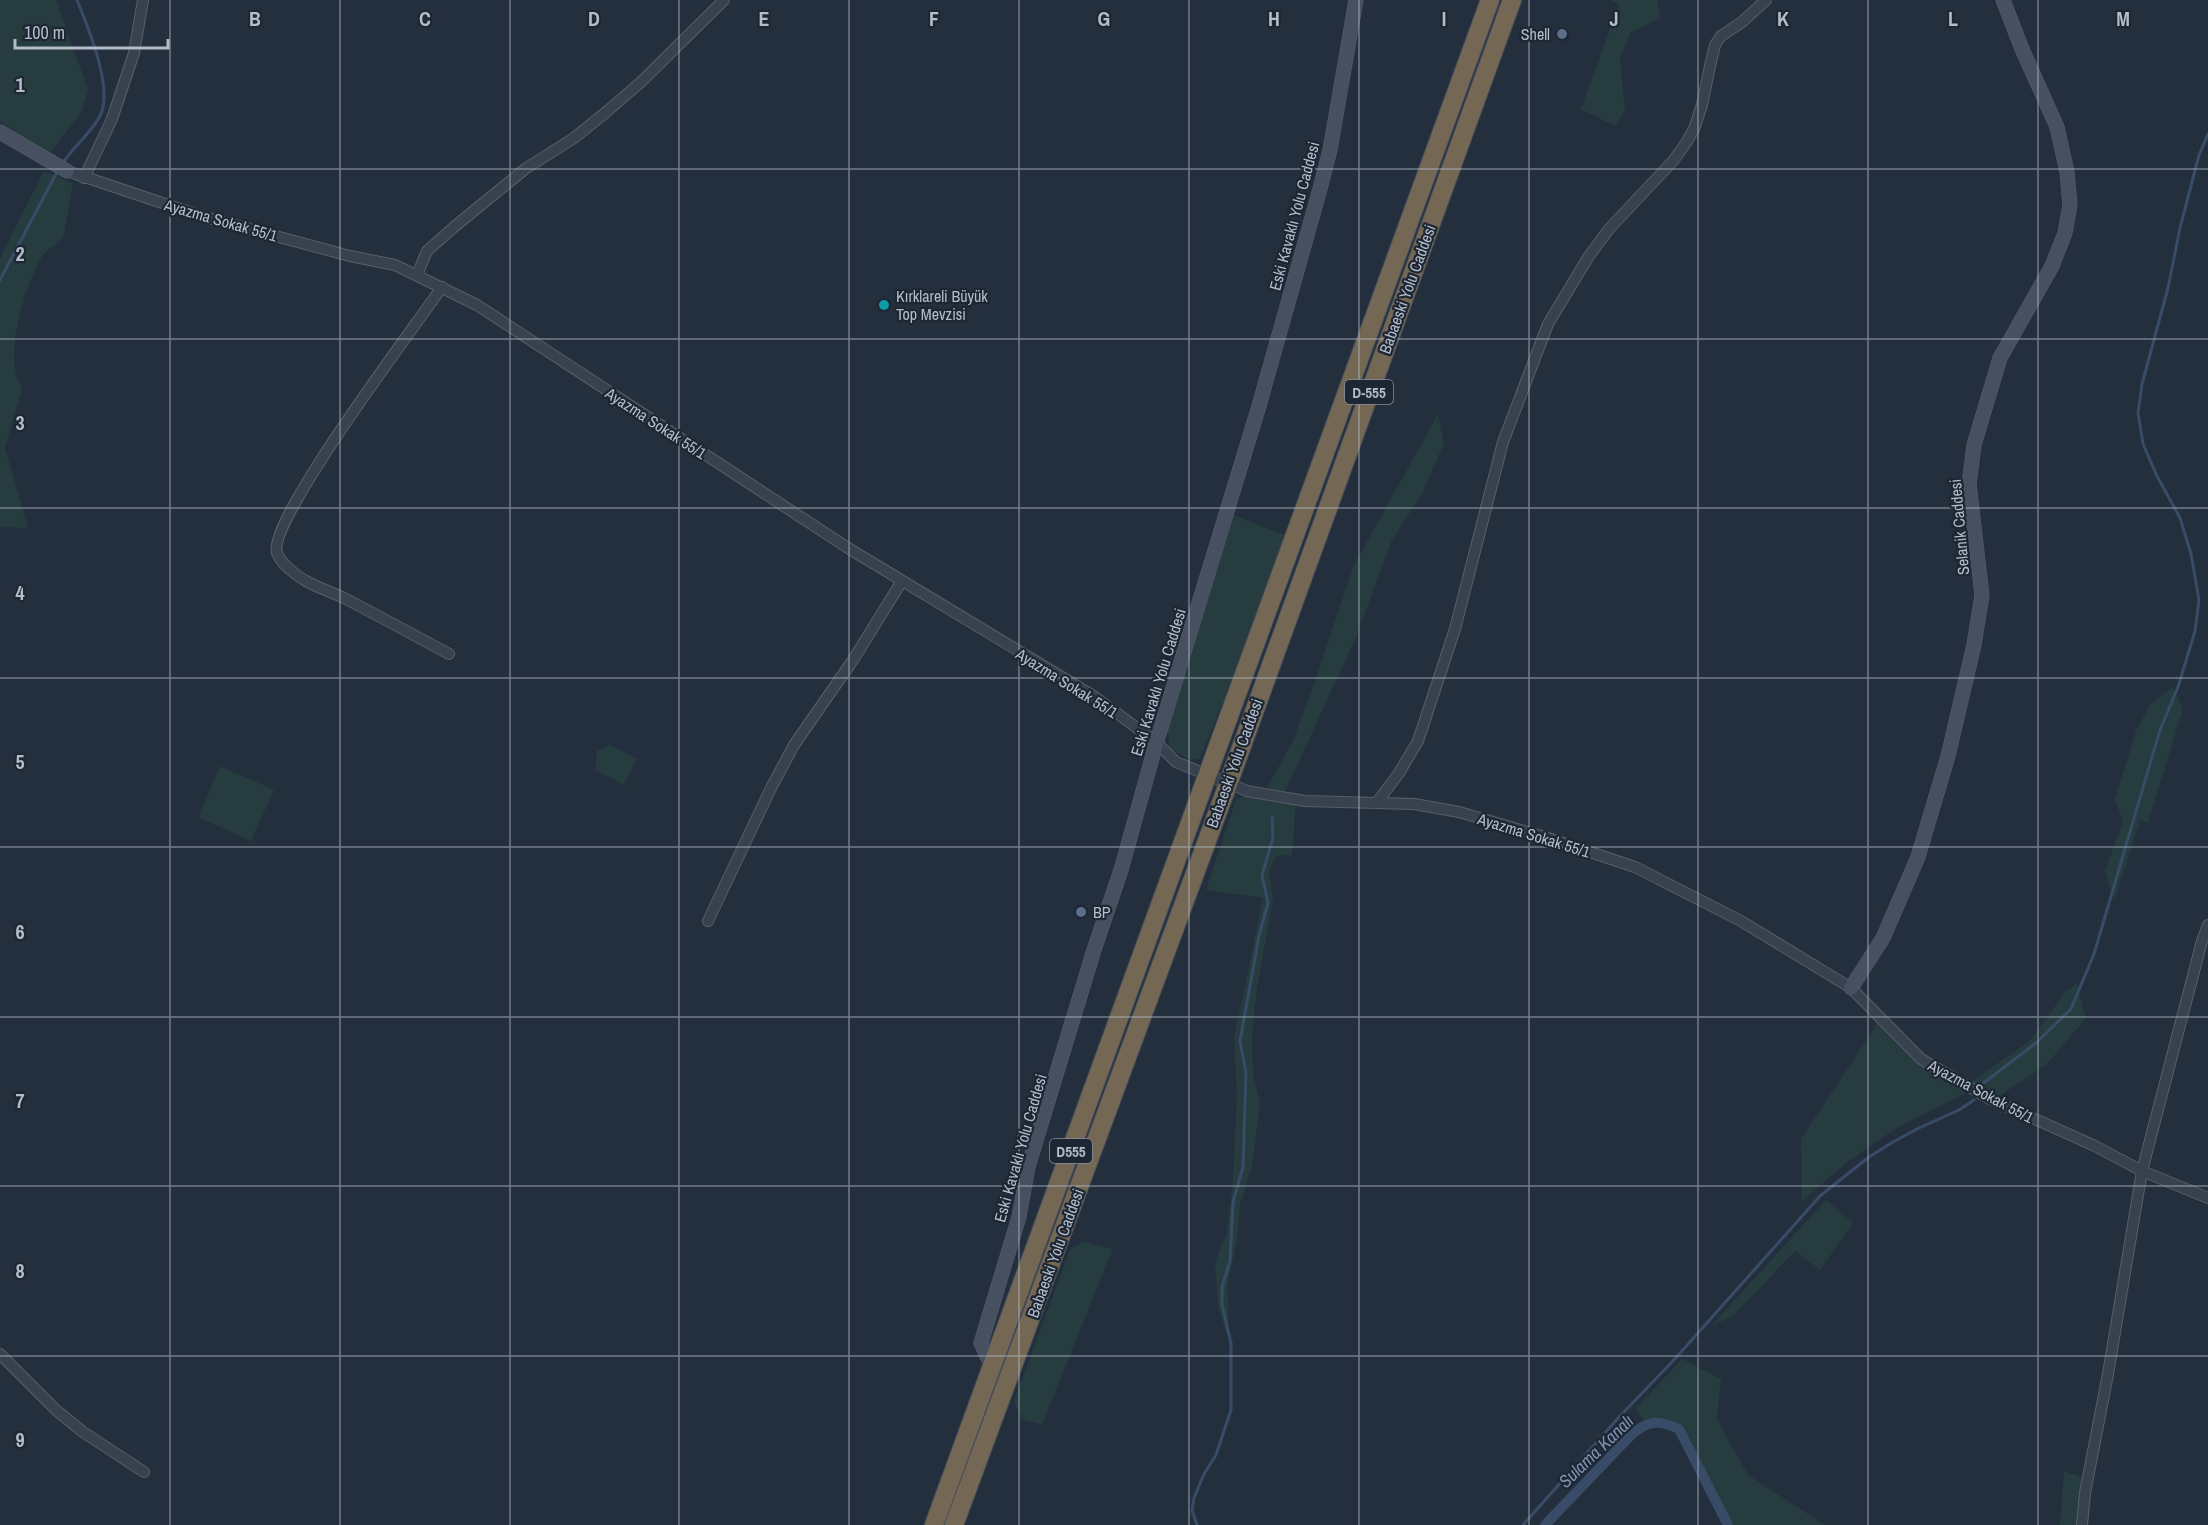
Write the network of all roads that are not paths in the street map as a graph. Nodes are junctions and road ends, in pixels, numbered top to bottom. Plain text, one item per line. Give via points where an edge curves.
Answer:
1 (143, 0) edge
2 (724, 0) edge
3 (1356, 0) edge
4 (1490, 0) edge
5 (1512, 0) edge
6 (1766, 0) edge
7 (2003, 0) edge
8 (0, 132) edge
9 (67, 171) joint
10 (84, 178) junction
11 (417, 275) junction
12 (442, 287) junction
13 (902, 581) junction
14 (449, 654) dead end
15 (1156, 742) junction
16 (1208, 777) junction
17 (1228, 784) junction
18 (1378, 801) junction
19 (708, 921) dead end
20 (2208, 925) edge
21 (1851, 988) junction
22 (2142, 1171) junction
23 (2208, 1198) edge
24 (0, 1354) edge
25 (992, 1367) junction
26 (144, 1472) dead end
27 (934, 1525) edge
28 (954, 1525) edge
29 (2082, 1525) edge

1 - 10 street via 134,53 112,119
2 - 11 street via 605,113 525,169 427,251
3 - 15 street, Eski Kavaklı Yolu Caddesi via 1320,189 1260,406
4 - 16 highway, Babaeski Yolu Caddesi / D-555
5 - 17 highway, Babaeski Yolu Caddesi / D-555
6 - 18 street via 1721,36 1715,45 1702,105 1686,143 1609,229 1548,324 1503,442 1455,629 1419,741
7 - 21 street, Selanik Caddesi via 2057,128 2070,205 2065,233 2052,266 2000,358 1974,445 1969,484 1982,595 1948,756 1918,857 1883,938
8 - 9 street
9 - 10 street, Ayazma Sokak 55/1
10 - 11 street, Ayazma Sokak 55/1 via 201,216 395,265
11 - 12 street, Ayazma Sokak 55/1
12 - 13 street, Ayazma Sokak 55/1 via 477,305
12 - 14 street via 353,412 296,501 280,532 277,553 307,582
13 - 15 street, Ayazma Sokak 55/1 via 1095,697
13 - 19 street via 794,745
15 - 16 street, Ayazma Sokak 55/1 via 1176,762
15 - 25 street, Eski Kavaklı Yolu Caddesi via 1121,870 1029,1167 1019,1217 981,1343
16 - 17 street, Ayazma Sokak 55/1
16 - 25 highway, Babaeski Yolu Caddesi / D555
17 - 18 street, Ayazma Sokak 55/1 via 1305,801
17 - 28 highway, Babaeski Yolu Caddesi / D555
18 - 21 street, Ayazma Sokak 55/1 via 1459,812 1635,867 1733,916
20 - 22 street
21 - 22 street, Ayazma Sokak 55/1 via 1921,1059 1990,1099
22 - 23 street, Ayazma Sokak 55/1
22 - 29 street
24 - 26 street via 82,1432
25 - 27 highway, Babaeski Yolu Caddesi / D555

